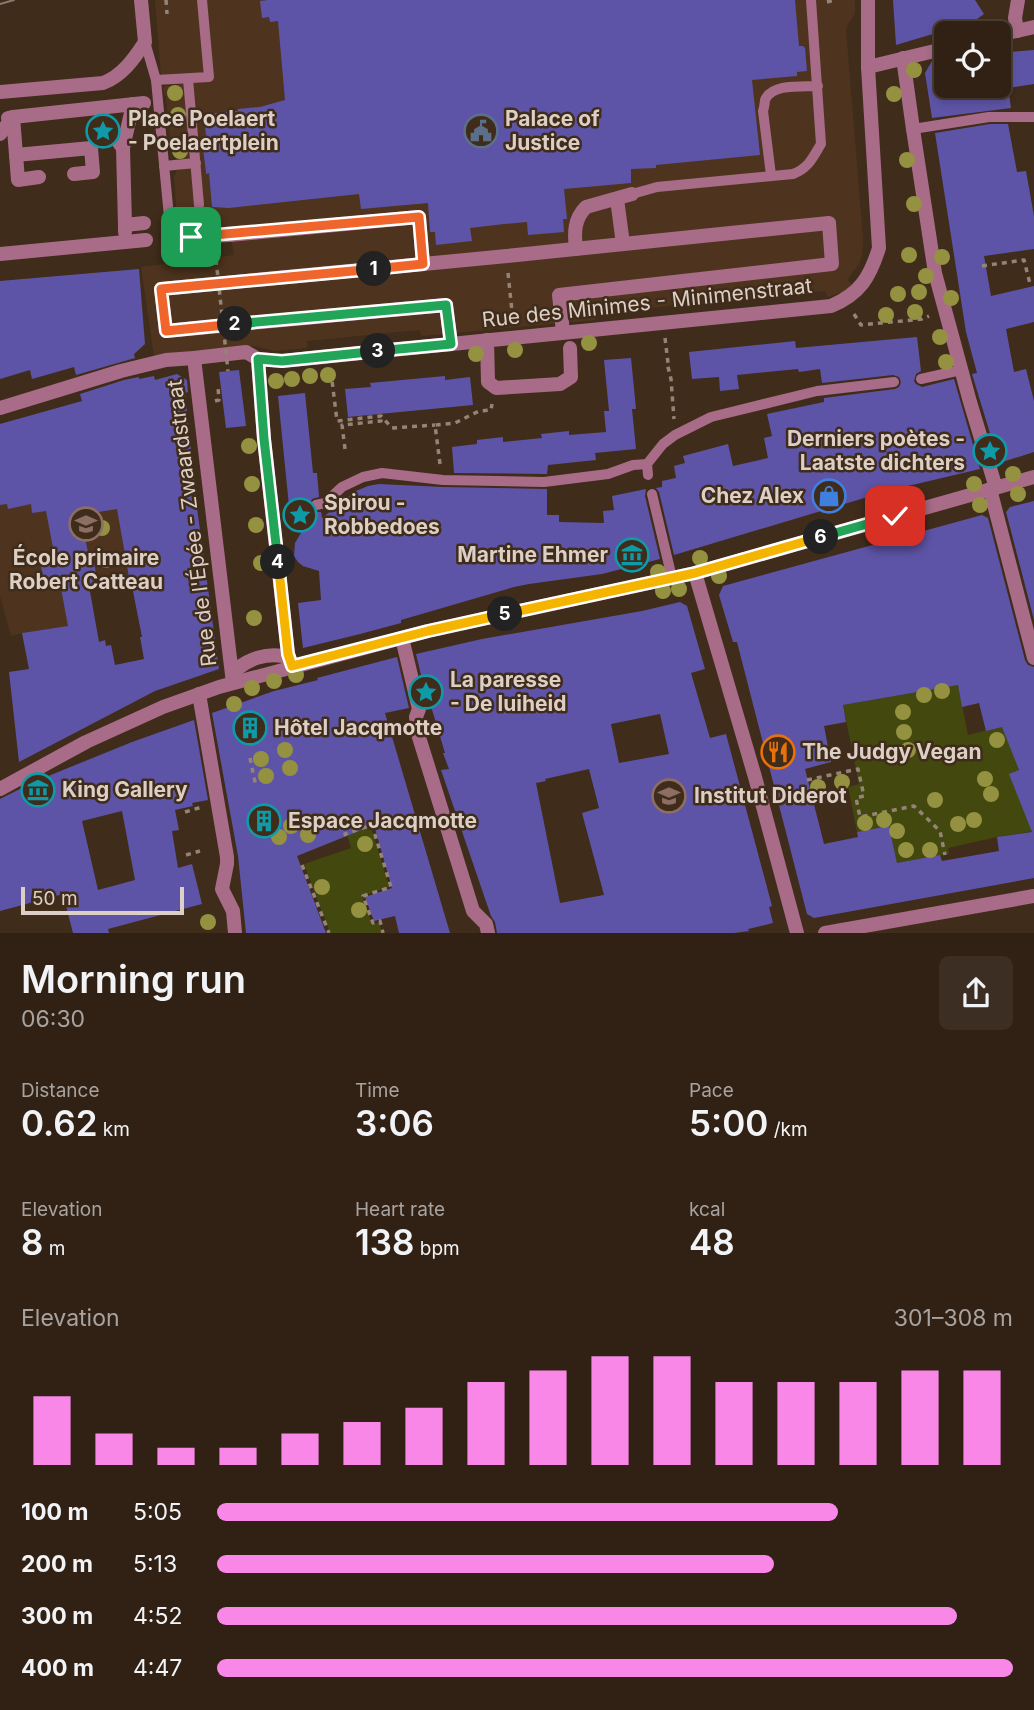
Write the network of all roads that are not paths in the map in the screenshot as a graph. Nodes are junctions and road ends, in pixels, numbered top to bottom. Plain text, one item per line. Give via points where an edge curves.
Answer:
1 (141, 0) edge
2 (202, 0) edge
3 (811, 0) edge
4 (868, 0) edge
5 (1018, 0) edge
6 (1034, 27) edge
7 (1017, 31) junction
8 (1011, 32) edge
9 (145, 42) junction
10 (934, 51) edge
11 (903, 58) junction
12 (868, 66) junction
13 (188, 79) junction
14 (156, 80) junction
15 (818, 86) junction
16 (0, 92) edge
17 (104, 106) junction
18 (1034, 117) edge
19 (6, 118) edge
20 (914, 129) junction
21 (0, 134) edge
22 (123, 148) junction
23 (16, 155) junction
24 (196, 163) junction
25 (164, 166) junction
26 (74, 174) dead end
27 (771, 175) junction
28 (39, 177) dead end
29 (632, 194) joint
30 (617, 199) junction
31 (199, 205) dead end
32 (145, 223) dead end
33 (171, 238) joint
34 (146, 240) dead end
35 (624, 244) junction
36 (576, 249) junction
37 (0, 254) edge
38 (423, 264) junction
39 (563, 332) junction
40 (486, 340) junction
41 (451, 344) junction
42 (570, 348) dead end
43 (194, 358) junction
44 (258, 359) junction
45 (961, 370) junction
46 (921, 379) dead end
47 (894, 382) dead end
48 (0, 408) edge
49 (1034, 477) edge
50 (993, 489) junction
51 (652, 494) dead end
52 (316, 505) dead end
53 (695, 573) junction
54 (673, 578) junction
55 (402, 638) junction
56 (1034, 658) edge
57 (287, 661) junction
58 (235, 676) junction
59 (199, 694) junction
60 (0, 789) edge
61 (1034, 896) edge
62 (235, 933) edge
63 (488, 933) edge
64 (797, 933) edge
65 (825, 933) edge

1 - 9 street
2 - 13 lane via 209,76
3 - 15 lane
4 - 12 street
5 - 7 street
6 - 7 street
7 - 8 street
9 - 14 lane
9 - 16 street via 114,79 103,83
10 - 11 street
11 - 12 street
11 - 20 street
12 - 39 street, Rue des Minimes - Minimenstraat via 879,248 872,269 849,305
13 - 14 lane
13 - 24 lane
14 - 25 lane
15 - 27 lane via 821,144 802,171
15 - 27 lane via 779,89 765,100
17 - 19 street
17 - 22 street
17 - 22 street via 138,103
18 - 20 lane via 989,117
19 - 21 street
19 - 23 street
20 - 45 street via 935,273
22 - 32 street via 125,231
23 - 26 street via 91,148 93,172
23 - 28 street via 18,180
24 - 25 lane
24 - 31 lane
25 - 33 lane
27 - 29 lane via 657,187
29 - 30 street
30 - 35 street
30 - 36 street via 582,211 574,232
33 - 38 street via 419,217
34 - 37 street
35 - 36 street
35 - 39 street via 829,223 832,264 559,295
36 - 38 street
38 - 41 street via 161,289 166,331 446,305
39 - 40 street, Rue des Minimes - Minimenstraat
40 - 41 street, Rue des Minimes - Minimenstraat
40 - 42 street via 488,382 496,388 560,384 571,377
41 - 44 street, Rue des Minimes - Minimenstraat via 282,361
43 - 44 street, Rue des Minimes - Minimenstraat via 246,352
43 - 48 street, Rue des Minimes - Minimenstraat via 121,371
43 - 58 street, Rue de l'Épée - Zwaardstraat
44 - 57 street
45 - 46 lane
45 - 50 street
47 - 52 lane via 817,391 711,417 663,444 648,469 633,465 608,474 544,481 443,480 382,473 342,487 326,503
49 - 50 street
50 - 53 street
50 - 56 street
51 - 54 lane
53 - 54 street
53 - 64 street
54 - 55 street
55 - 57 street
55 - 63 street via 419,709 418,734 473,911
57 - 58 street
58 - 59 street
59 - 60 street via 86,741
59 - 62 street via 227,857 222,889 233,911
61 - 65 street

